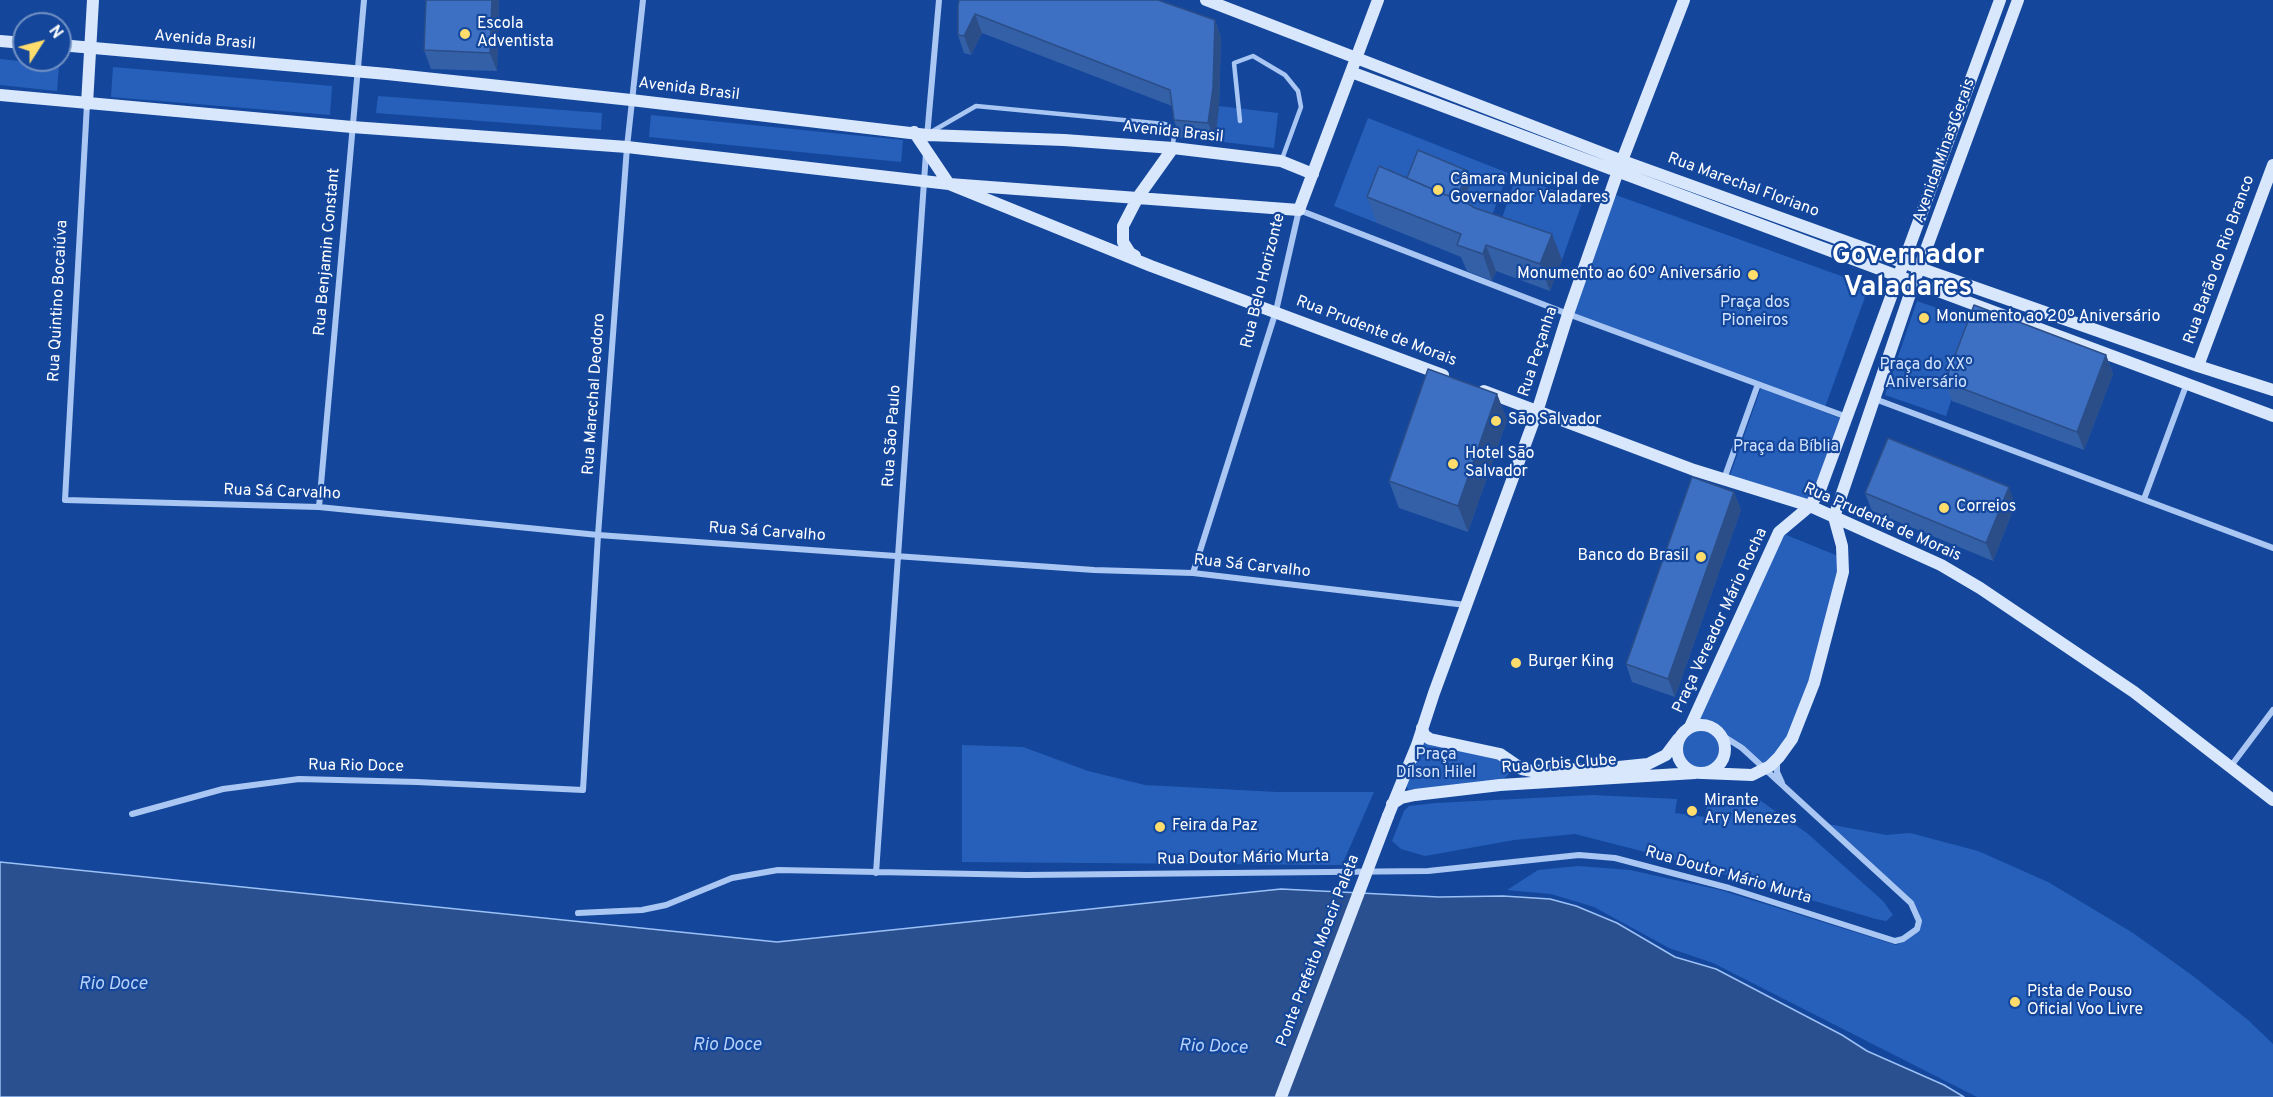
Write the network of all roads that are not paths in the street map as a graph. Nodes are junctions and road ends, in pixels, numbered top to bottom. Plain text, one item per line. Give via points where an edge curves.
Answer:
1 (93, 0) edge
2 (364, 0) edge
3 (643, 0) edge
4 (939, 0) edge
5 (1206, 0) edge
6 (1378, 0) edge
7 (1683, 0) edge
8 (2000, 0) edge
9 (2018, 0) edge
10 (72, 46) edge
11 (92, 48) junction
12 (1356, 58) junction
13 (358, 71) junction
14 (1351, 72) junction
15 (0, 96) edge
16 (631, 100) junction
17 (87, 104) junction
18 (1240, 121) dead end
19 (352, 127) junction
20 (914, 132) junction
21 (927, 135) junction
22 (627, 147) junction
23 (1173, 148) junction
24 (926, 149) junction
25 (1281, 161) junction
26 (2273, 165) edge
27 (1621, 166) junction
28 (1313, 174) junction
29 (923, 181) junction
30 (949, 184) junction
31 (1138, 197) junction
32 (1299, 210) junction
33 (1903, 262) junction
34 (1151, 266) junction
35 (1919, 268) junction
36 (1899, 276) junction
37 (1914, 282) junction
38 (1276, 311) junction
39 (1568, 314) junction
40 (2198, 366) junction
41 (1450, 378) edge
42 (2187, 383) junction
43 (1758, 384) junction
44 (1472, 387) edge
45 (2273, 390) edge
46 (1875, 399) junction
47 (1538, 412) junction
48 (2273, 416) edge
49 (1847, 417) junction
50 (1724, 479) junction
51 (65, 500) joint
52 (2144, 500) junction
53 (1810, 506) junction
54 (319, 507) junction
55 (1834, 517) junction
56 (598, 535) junction
57 (2273, 548) edge
58 (898, 556) junction
59 (1193, 573) junction
60 (1466, 605) junction
61 (2273, 710) edge
62 (1690, 727) junction
63 (1422, 728) junction
64 (1720, 734) junction
65 (1430, 739) junction
66 (1678, 739) junction
67 (1417, 745) junction
68 (1498, 753) junction
69 (1779, 757) junction
70 (2231, 766) junction
71 (1764, 770) junction
72 (1699, 773) junction
73 (1401, 782) junction
74 (1500, 785) junction
75 (1785, 789) junction
76 (583, 790) joint
77 (1415, 795) junction
78 (2273, 800) edge
79 (1390, 810) junction
80 (132, 814) dead end
81 (876, 873) junction
82 (578, 913) dead end
83 (1281, 1097) edge

1 - 11 street
2 - 13 street, Rua Benjamin Constant
3 - 16 street, Rua Marechal Deodoro
4 - 21 street, Rua São Paulo
5 - 12 street, Rua Marechal Floriano
6 - 12 street, Rua Belo Horizonte
7 - 27 street, Rua Peçanha
8 - 33 street, Avenida Minas Gerais
9 - 35 street, Avenida Minas Gerais
10 - 11 street, Avenida Brasil
11 - 13 street, Avenida Brasil
11 - 17 street
12 - 14 street, Rua Belo Horizonte
12 - 27 street, Rua Marechal Floriano
13 - 16 street, Avenida Brasil
13 - 19 street, Rua Benjamin Constant
14 - 27 street, Rua Marechal Floriano
14 - 28 street, Rua Belo Horizonte
15 - 17 street
16 - 20 street, Avenida Brasil
16 - 22 street, Rua Marechal Deodoro
17 - 19 street
17 - 51 street, Rua Quintino Bocaiúva
18 - 25 lane via 1234,63 1253,56 1285,75 1298,91 1300,107
19 - 22 street
19 - 54 street, Rua Benjamin Constant
20 - 21 street, Avenida Brasil
20 - 24 street
21 - 23 street, Avenida Brasil
21 - 23 lane via 976,106 1165,124 1174,134
21 - 24 street, Rua São Paulo
22 - 29 street
22 - 56 street, Rua Marechal Deodoro
23 - 25 street, Avenida Brasil
23 - 31 street
24 - 29 street, Rua São Paulo
24 - 30 street
25 - 28 street, Avenida Brasil
26 - 40 street, Rua Barão do Rio Branco
27 - 33 street, Rua Marechal Floriano
27 - 36 street, Rua Marechal Floriano
27 - 39 street, Rua Peçanha
28 - 32 street, Rua Belo Horizonte
29 - 30 street
29 - 58 street, Rua São Paulo
30 - 31 street
30 - 34 street, Rua Prudente de Morais
31 - 32 street
31 - 34 street via 1123,226 1123,242 1130,253
32 - 38 street, Rua Belo Horizonte
32 - 39 street
33 - 35 street, Rua Marechal Floriano
33 - 36 street, Avenida Minas Gerais
34 - 38 street, Rua Prudente de Morais
35 - 37 street, Avenida Minas Gerais
35 - 40 street, Rua Marechal Floriano
36 - 37 street, Rua Marechal Floriano
36 - 49 street, Avenida Minas Gerais
37 - 42 street, Rua Marechal Floriano
37 - 46 street, Avenida Minas Gerais
38 - 41 street, Rua Prudente de Morais
38 - 59 street, Rua Belo Horizonte
39 - 43 street
39 - 47 street, Rua Peçanha
40 - 45 street, Rua Marechal Floriano
42 - 48 street, Rua Marechal Floriano
42 - 52 street
43 - 49 street
43 - 50 street
44 - 47 street, Rua Prudente de Morais
46 - 52 street
46 - 55 street, Avenida Minas Gerais
47 - 50 street, Rua Prudente de Morais
47 - 60 street, Rua Peçanha
49 - 53 street, Avenida Minas Gerais via 1820,490
50 - 53 street, Rua Prudente de Morais
51 - 54 street, Rua Sá Carvalho
52 - 57 street
53 - 55 street, Rua Prudente de Morais
53 - 62 street, Praça Vereador Mário Rocha via 1779,532
54 - 56 street, Rua Sá Carvalho
55 - 69 street via 1842,546 1843,572 1814,683 1792,739
55 - 70 street, Rua Prudente de Morais via 1941,565 1980,588 2134,692
56 - 58 street, Rua Sá Carvalho
56 - 76 street, Rua Marechal Deodoro
58 - 59 street, Rua Sá Carvalho
58 - 81 street, Rua São Paulo
59 - 60 street, Rua Sá Carvalho
60 - 63 street, Rua Peçanha
61 - 70 street
62 - 64 street, Praça Vereador Mário Rocha via 1706,725
62 - 66 street, Praça Vereador Mário Rocha
63 - 65 street
63 - 67 street, Rua Peçanha
64 - 71 street, Praça Vereador Mário Rocha via 1742,748
64 - 72 street via 1725,750 1723,759 1712,771
65 - 67 street
65 - 68 street, Rua Orbis Clube
66 - 68 street, Rua Orbis Clube via 1658,761 1609,768 1532,771
66 - 72 street, Praça Vereador Mário Rocha via 1676,748 1681,764 1687,771
67 - 73 street, Rua Peçanha
68 - 74 street via 1511,770
69 - 71 street
69 - 75 street via 1777,772
70 - 78 street, Rua Prudente de Morais
71 - 72 street via 1752,775
71 - 75 street, Rua Doutor Mário Murta
72 - 74 street, Rua Orbis Clube
73 - 77 street via 1405,791
73 - 79 street, Rua Peçanha
74 - 77 street, Rua Orbis Clube
75 - 81 street, Rua Doutor Mário Murta via 1911,903 1919,921 1917,929 1895,941 1707,882 1615,858 1579,855 1428,871
76 - 80 street, Rua Rio Doce via 299,779 223,789
77 - 79 street, Rua Orbis Clube via 1401,798
79 - 83 street, Ponte Prefeito Moacir Paleta, bridge
81 - 82 street, Rua Doutor Mário Murta via 754,873 666,905

